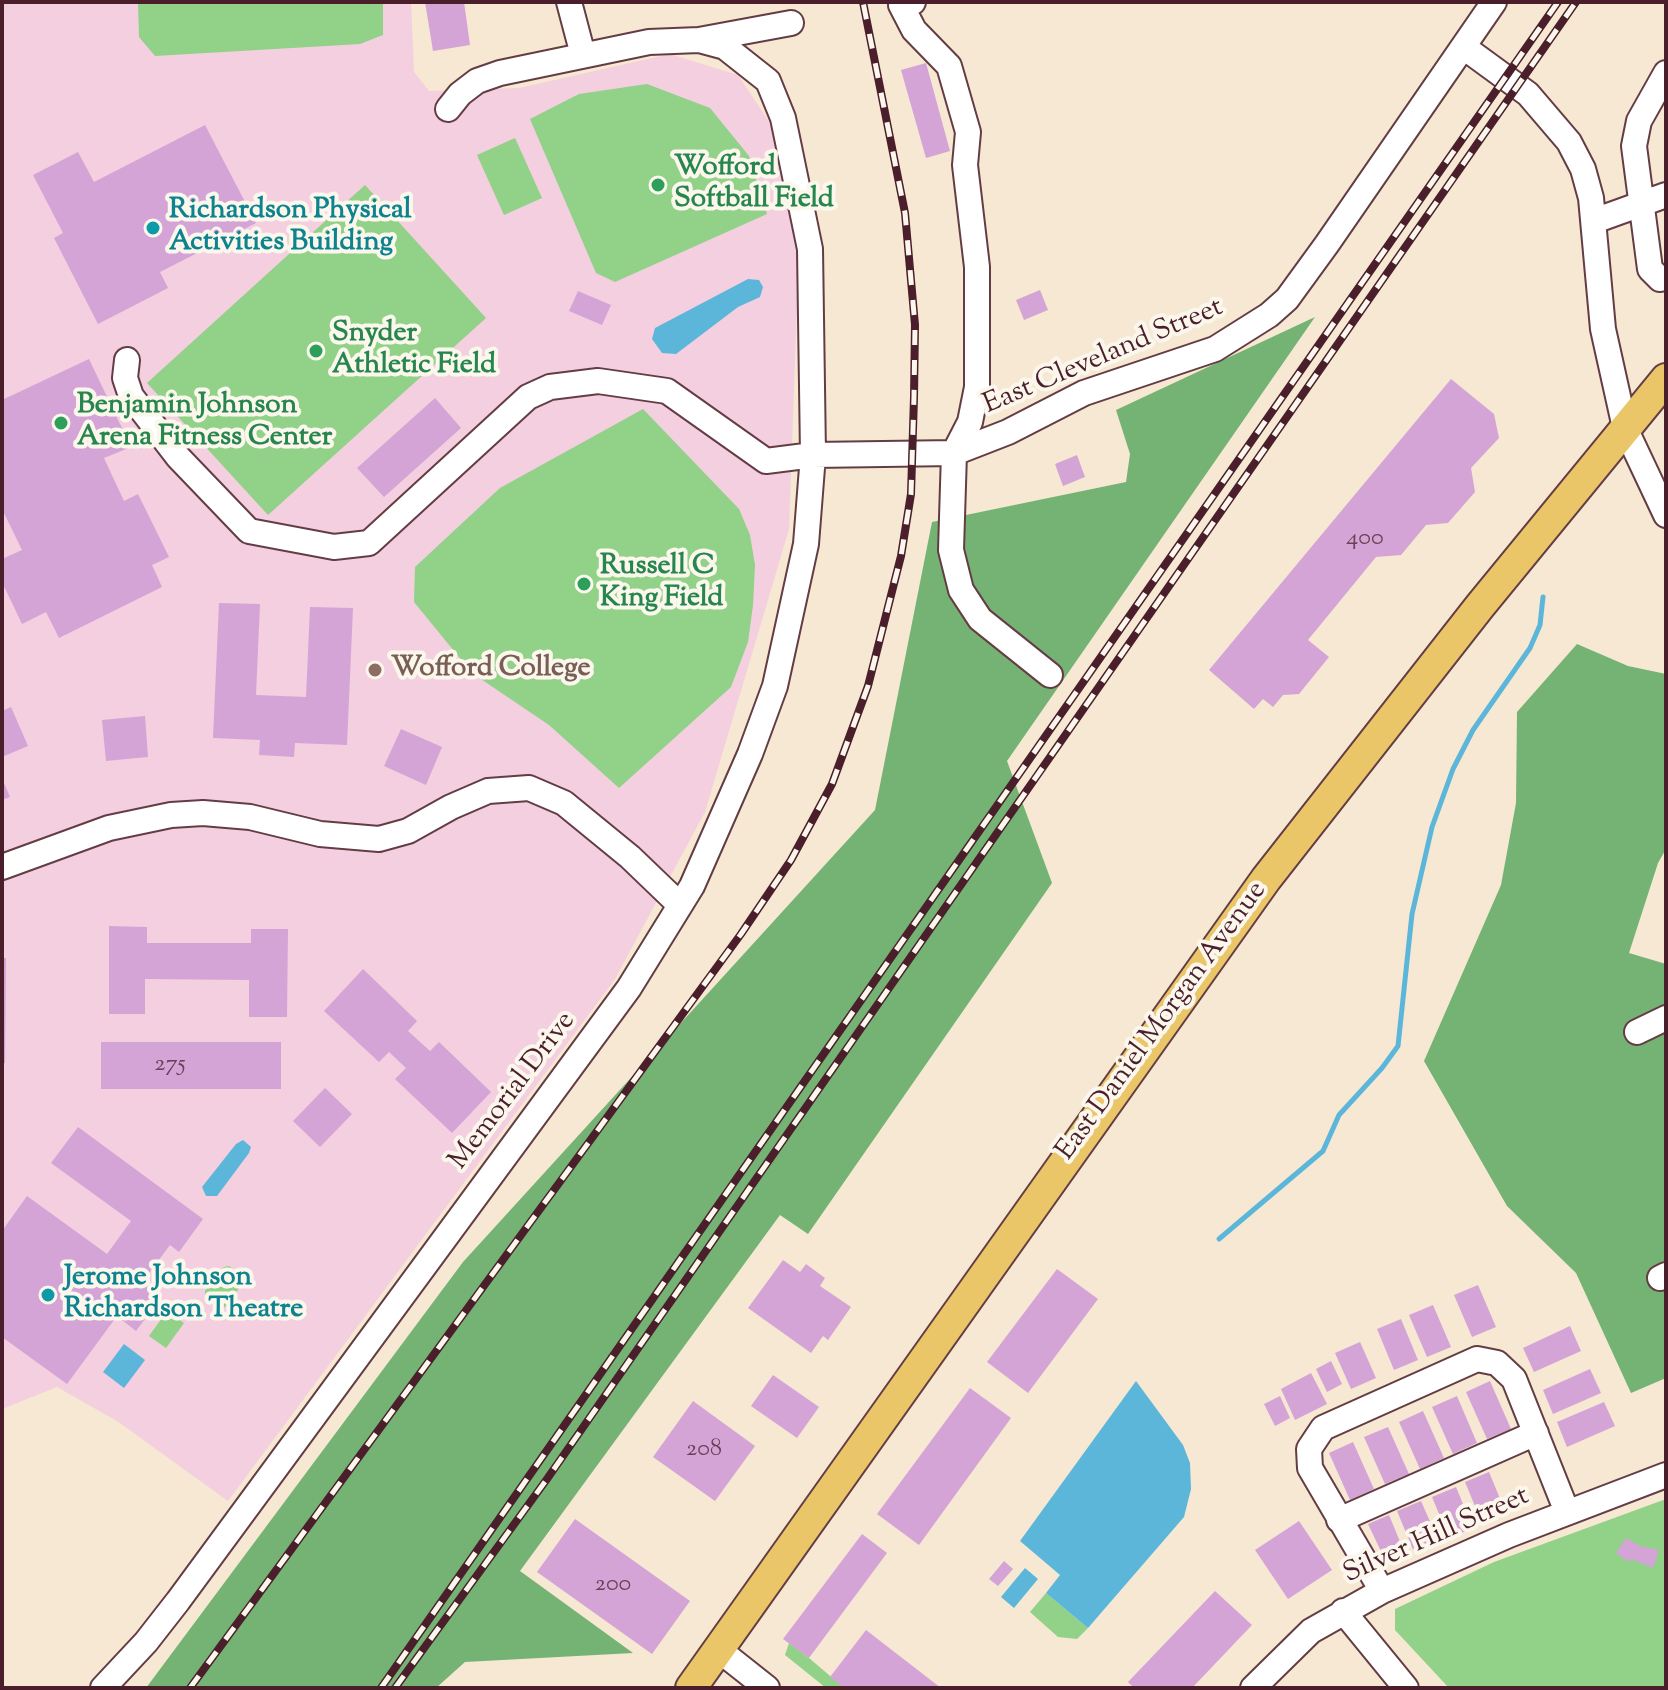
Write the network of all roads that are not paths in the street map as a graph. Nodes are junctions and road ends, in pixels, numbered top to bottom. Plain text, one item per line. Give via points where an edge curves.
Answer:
1 (569, 2) edge
2 (1494, 2) edge
3 (907, 4) edge
4 (791, 23) dead end
5 (699, 40) junction
6 (1465, 48) junction
7 (583, 55) junction
8 (1666, 73) edge
9 (448, 109) dead end
10 (1666, 195) edge
11 (1640, 207) junction
12 (1594, 221) junction
13 (1666, 278) edge
14 (127, 360) dead end
15 (1666, 379) edge
16 (1625, 428) junction
17 (954, 453) junction
18 (813, 455) junction
19 (1666, 515) edge
20 (1050, 675) dead end
21 (2, 867) edge
22 (680, 905) junction
23 (1666, 1018) edge
24 (1637, 1032) dead end
25 (1536, 1433) junction
26 (1666, 1475) edge
27 (1567, 1512) junction
28 (1339, 1520) junction
29 (1382, 1591) junction
30 (1343, 1611) junction
31 (719, 1650) junction
32 (103, 1688) edge
33 (691, 1688) edge
34 (767, 1688) edge
35 (1253, 1688) edge
36 (1406, 1688) edge

1 - 7 street
2 - 6 street, East Cleveland Street
3 - 17 street via 914,30 949,66 968,132 965,165 980,344 970,422
4 - 5 street
5 - 7 street via 649,42
5 - 18 street via 748,61 768,81 783,118 810,249
6 - 12 street via 1528,94 1569,142 1588,183
6 - 17 street, East Cleveland Street via 1287,299 1269,315 1215,349 1084,393
7 - 9 street via 477,81
8 - 11 street via 1639,121 1634,146
10 - 11 street
11 - 12 street
11 - 13 street via 1650,269
12 - 16 street via 1603,329
14 - 18 street, East Cleveland Street via 131,396 178,457 249,531 334,547 369,543 528,397 550,387 598,381 667,391 766,461
15 - 16 main road, East Daniel Morgan Avenue
16 - 19 street
16 - 31 main road, East Daniel Morgan Avenue via 1266,879
17 - 18 street, East Cleveland Street
17 - 20 street via 951,550 961,590 980,619
18 - 22 street, Memorial Drive via 806,544 775,686 722,822
21 - 22 street via 109,828 171,815 250,817 320,834 379,839 408,831 488,791 529,788 564,803
22 - 32 street, Memorial Drive via 629,988 178,1601
23 - 24 street
25 - 27 street
25 - 28 street
25 - 28 street via 1514,1379 1497,1363 1477,1359 1323,1428 1309,1449 1310,1468
26 - 27 street, Silver Hill Street
27 - 29 street, Silver Hill Street
28 - 29 street
29 - 30 street, Silver Hill Street
30 - 35 street, Silver Hill Street via 1311,1631
30 - 36 street
31 - 33 main road, East Daniel Morgan Avenue
31 - 34 street

